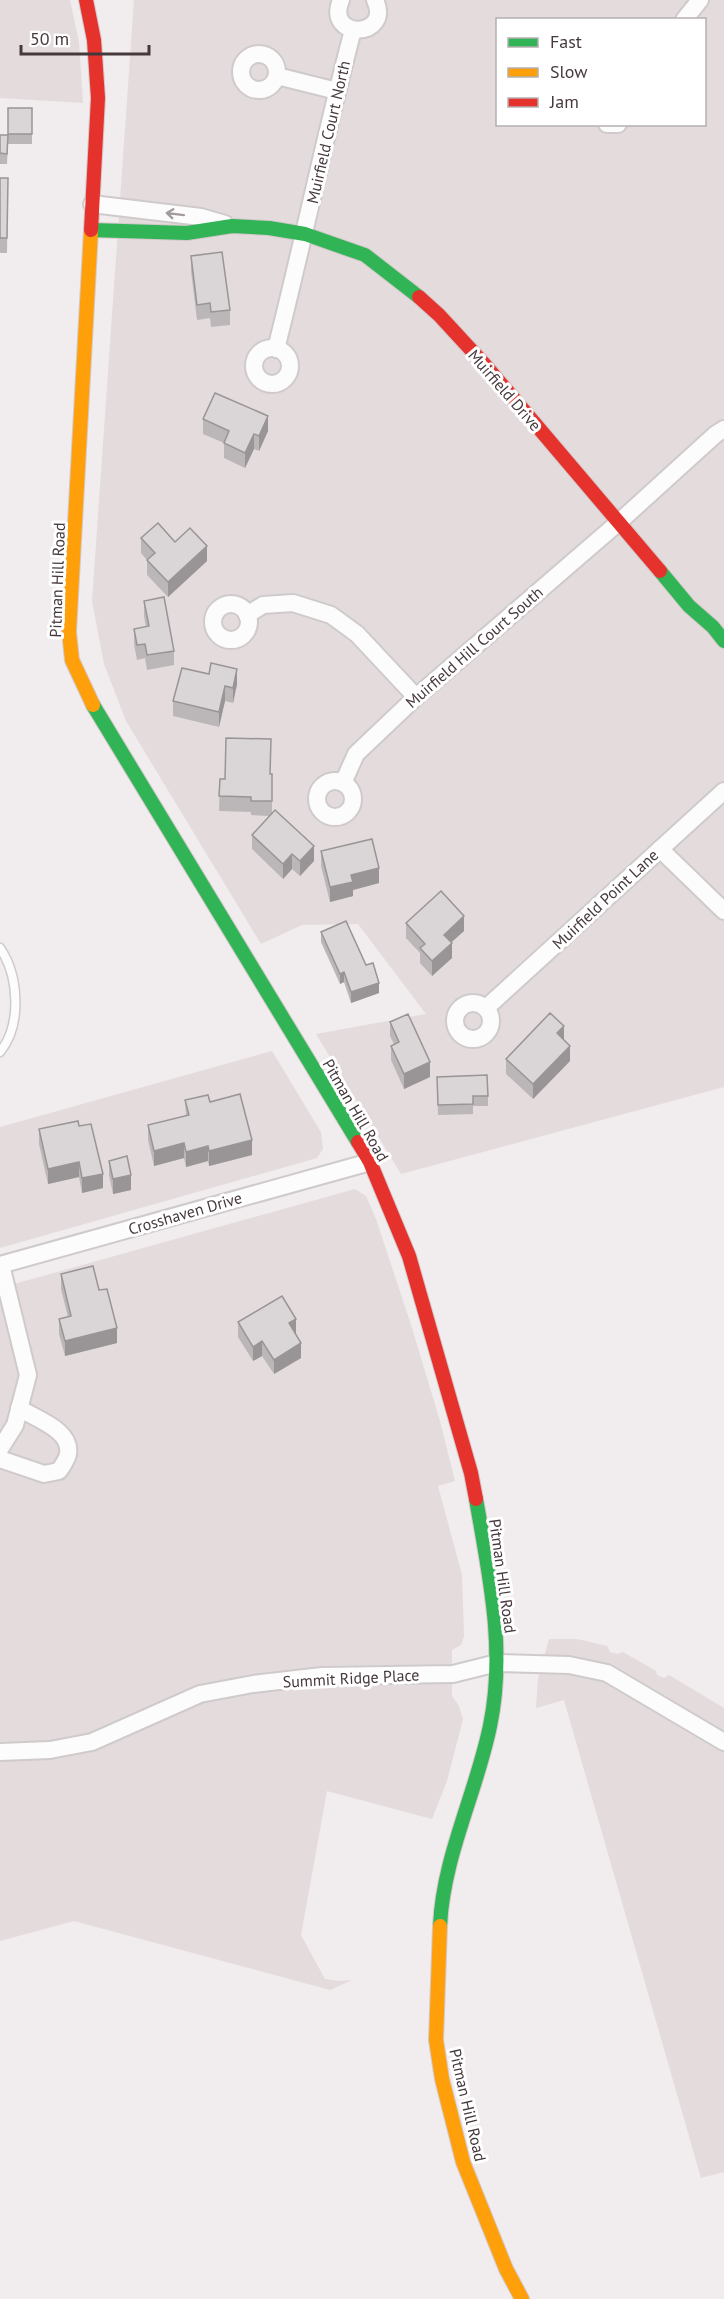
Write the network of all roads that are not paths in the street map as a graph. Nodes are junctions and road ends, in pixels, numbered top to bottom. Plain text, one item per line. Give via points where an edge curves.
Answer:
1 (86, 0) edge
2 (341, 0) edge
3 (375, 0) edge
4 (700, 0) edge
5 (686, 18) edge
6 (353, 30) junction
7 (277, 76) dead end
8 (337, 90) junction
9 (92, 204) junction
10 (232, 226) junction
11 (90, 230) junction
12 (305, 234) junction
13 (276, 349) dead end
14 (724, 429) edge
15 (619, 522) junction
16 (247, 615) dead end
17 (724, 641) edge
18 (416, 697) junction
19 (343, 783) dead end
20 (724, 791) edge
21 (660, 849) junction
22 (724, 911) edge
23 (0, 948) edge
24 (486, 1008) dead end
25 (0, 1052) edge
26 (370, 1162) junction
27 (0, 1265) edge
28 (19, 1408) junction
29 (0, 1449) edge
30 (0, 1459) edge
31 (497, 1663) junction
32 (724, 1742) edge
33 (0, 1752) edge
34 (522, 2299) edge

1 - 9 street, Pitman Hill Road via 94,40 98,98
2 - 6 street via 341,21
3 - 6 street via 379,10 375,22 365,30
4 - 5 street
6 - 8 street, Muirfield Court North
7 - 8 street
8 - 12 street, Muirfield Court North
10 -> 9 street, Muirfield Drive via 201,217
9 - 11 street, Pitman Hill Road
10 - 11 street, Muirfield Drive via 188,233
10 - 12 street, Muirfield Drive
11 - 26 street, Pitman Hill Road via 69,632 72,660 96,712
12 - 13 street, Muirfield Court North
12 - 15 street, Muirfield Drive via 365,255 439,315
14 - 15 street, Muirfield Hill Court South
15 - 17 street, Muirfield Drive via 689,606
15 - 18 street, Muirfield Hill Court South
16 - 18 street via 264,605 293,603 331,615 357,634
18 - 19 street, Muirfield Hill Court South via 356,754
20 - 21 street, Muirfield Point Lane
21 - 22 street
21 - 24 street, Muirfield Point Lane
23 - 25 lane via 11,971 14,1016 8,1042
26 - 27 street, Crosshaven Drive
26 - 31 street, Pitman Hill Road via 409,1256 471,1473 494,1605
27 - 28 street via 28,1375
28 - 29 street via 15,1425
28 - 30 street via 56,1429 67,1440 68,1455 59,1471 44,1474
31 - 32 street, Summit Ridge Place via 569,1665 607,1673
31 - 33 street, Summit Ridge Place via 453,1674 322,1676 253,1684 200,1694 92,1742 50,1750
31 - 34 street, Pitman Hill Road via 490,1726 441,1901 436,2040 463,2163 506,2270

